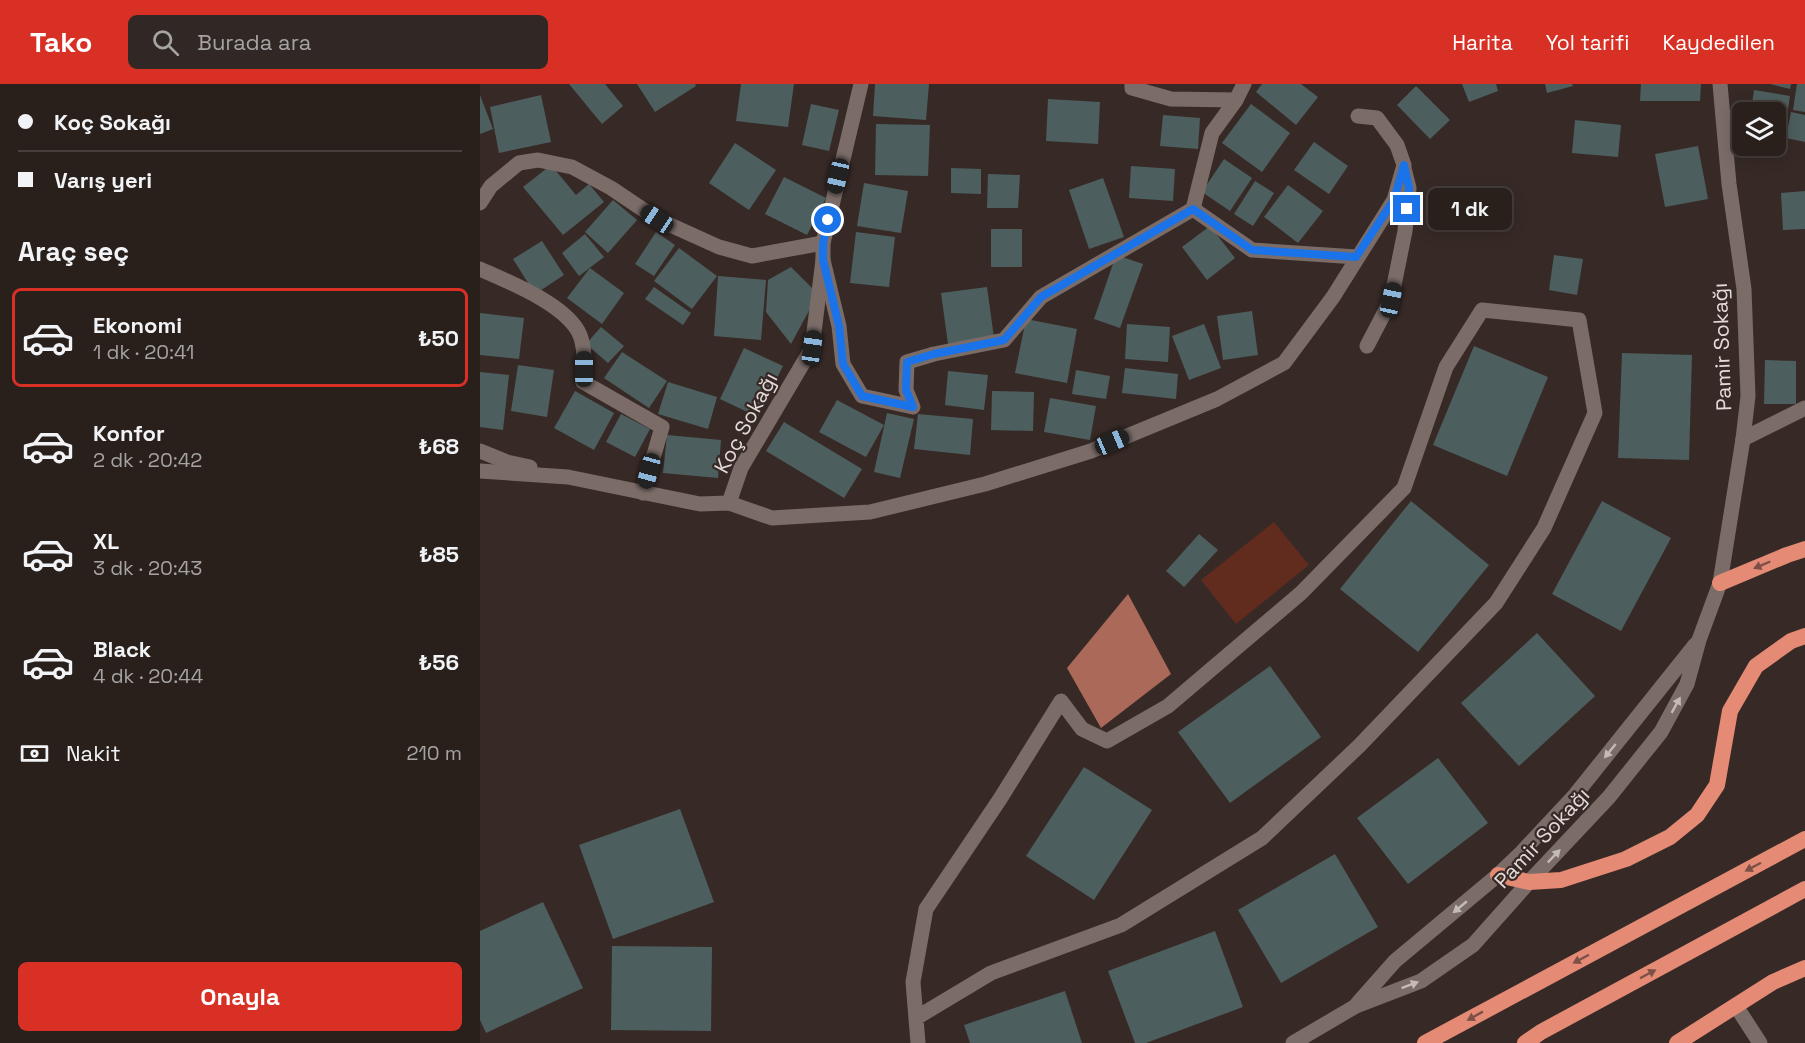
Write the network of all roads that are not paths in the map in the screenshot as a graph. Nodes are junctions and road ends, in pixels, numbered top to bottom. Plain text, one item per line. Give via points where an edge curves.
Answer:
1 (861, 84) edge
2 (1132, 84) edge
3 (1244, 84) edge
4 (1720, 84) edge
5 (1236, 100) junction
6 (1358, 116) dead end
7 (1404, 165) junction
8 (480, 203) edge
9 (1193, 209) junction
10 (823, 243) junction
11 (1356, 257) junction
12 (823, 260) junction
13 (480, 269) edge
14 (1367, 346) dead end
15 (1805, 408) edge
16 (1743, 438) junction
17 (480, 451) edge
18 (480, 471) edge
19 (568, 477) junction
20 (643, 494) junction
21 (729, 503) junction
22 (1805, 549) edge
23 (1720, 583) junction
24 (1805, 636) edge
25 (1699, 640) junction
26 (1805, 839) edge
27 (1498, 875) junction
28 (1529, 882) junction
29 (1805, 889) edge
30 (1805, 968) edge
31 (1356, 1006) junction
32 (1736, 1006) junction
33 (916, 1018) junction
34 (918, 1043) edge
35 (1293, 1043) edge
36 (1425, 1043) edge
37 (1525, 1043) edge
38 (1677, 1043) edge
39 (1760, 1043) edge

1 - 10 street, Koç Sokağı
2 - 5 street via 1132,88 1171,99
3 - 5 street
4 - 16 street, Pamir Sokağı via 1744,289 1748,396
5 - 9 street via 1212,133
6 - 7 street via 1377,118 1397,145
7 - 11 street via 1394,200
7 - 14 street via 1409,188 1405,231 1391,300
8 - 10 street via 491,186 519,163 538,160 572,167 657,219 752,256
9 - 11 street via 1252,250
9 - 12 street via 1041,297 1004,340 907,362 906,390 913,407 862,396 843,364 839,326
10 - 12 street, Koç Sokağı
11 - 21 street via 1333,297 1284,363 1217,399 1091,451 985,484 870,512 772,518
12 - 21 street, Koç Sokağı via 812,348 741,468
13 - 20 street via 557,308 578,332 584,356 584,382 662,427
15 - 16 street
16 - 23 street, Pamir Sokağı
17 - 19 street
18 - 19 street
19 - 20 street
20 - 21 street via 700,504
22 -> 23 highway
23 - 25 street, Pamir Sokağı
24 - 28 highway via 1791,641 1756,666 1730,711 1717,785 1697,815 1670,837 1626,859 1561,879
25 -> 27 street, Pamir Sokağı via 1575,795
28 -> 25 street, Pamir Sokağı via 1609,797 1661,732 1687,684
26 -> 36 highway
27 - 28 highway
27 -> 31 street, Pamir Sokağı via 1395,961
31 -> 28 street, Pamir Sokağı via 1421,981 1473,945
37 -> 29 highway
30 - 32 highway via 1773,982
31 - 35 street, Pamir Sokağı
32 - 38 highway
32 - 39 street
33 - 33 street via 913,982 926,909 1061,700 1082,729 1107,741 1168,706 1301,592 1404,488 1446,367 1482,310 1579,320 1595,413 1544,528 1496,603 1359,746 1262,838 1121,925 991,973
33 - 34 street

